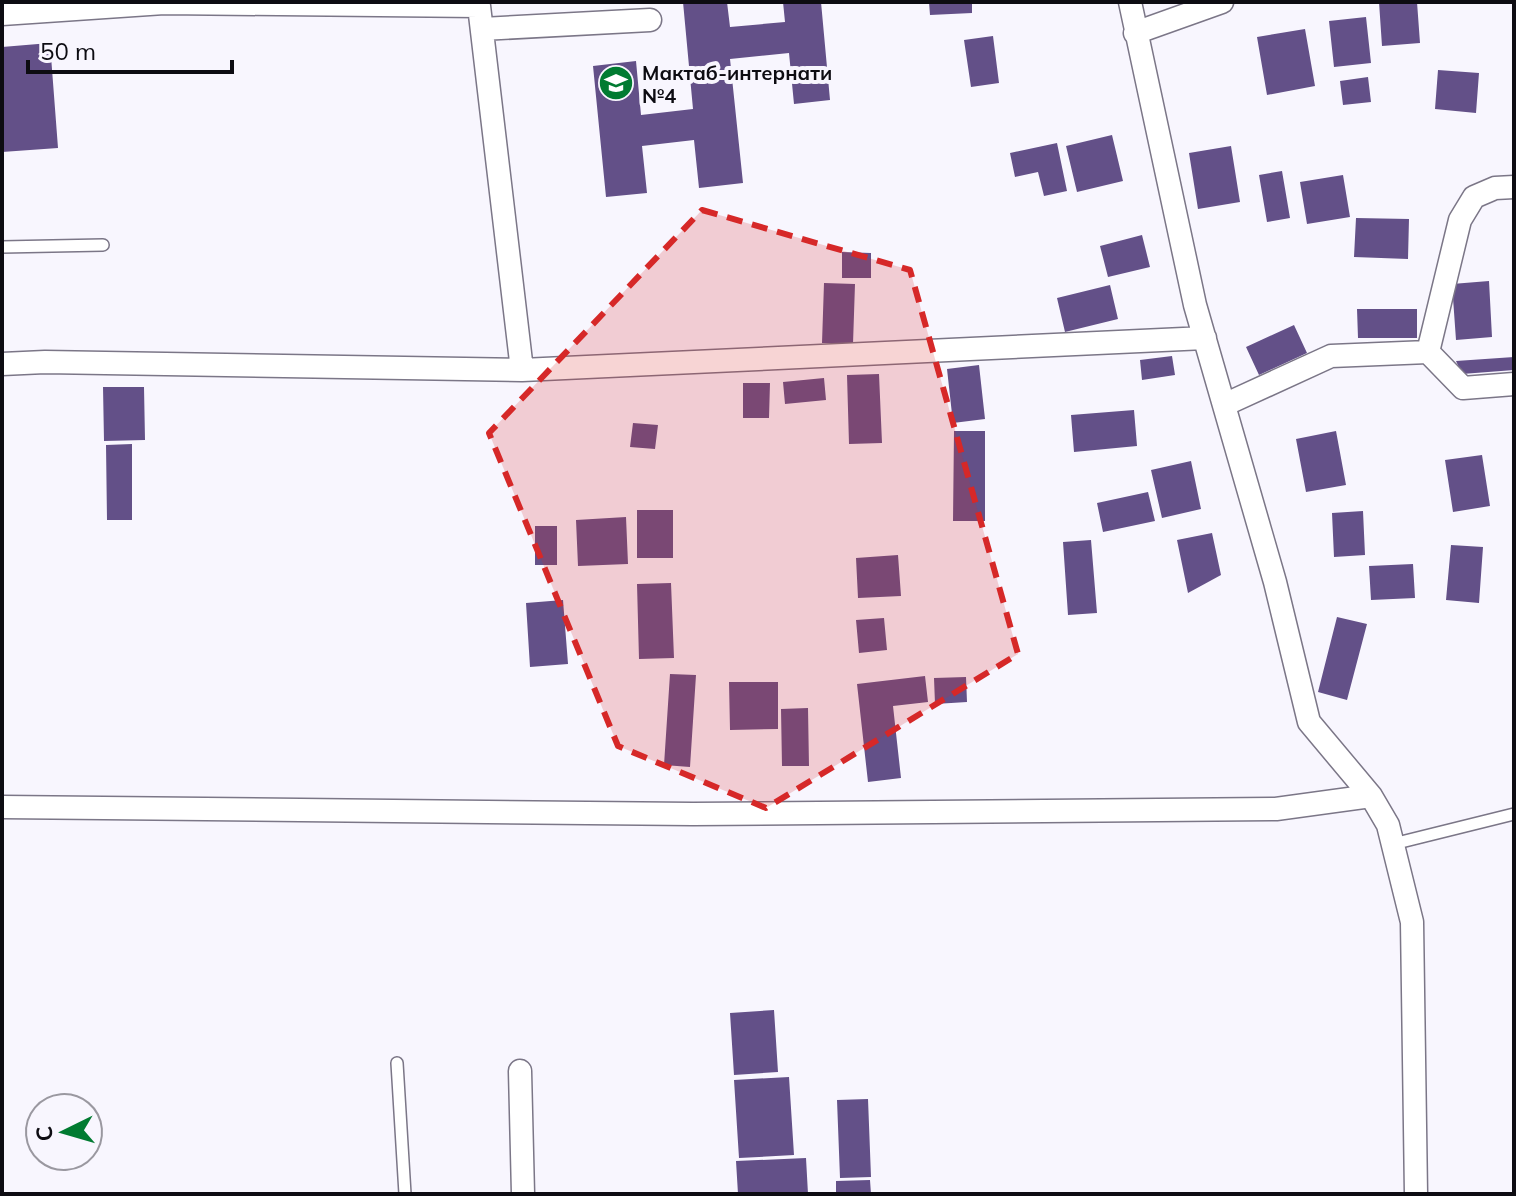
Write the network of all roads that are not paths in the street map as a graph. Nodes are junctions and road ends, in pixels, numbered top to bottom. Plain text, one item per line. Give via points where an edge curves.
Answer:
1 (1130, 2) edge
2 (1222, 2) edge
3 (479, 4) edge
4 (2, 14) edge
5 (650, 20) dead end
6 (482, 29) junction
7 (1135, 33) junction
8 (1514, 187) edge
9 (103, 245) dead end
10 (2, 247) edge
11 (1205, 338) junction
12 (1428, 352) junction
13 (2, 364) edge
14 (522, 370) junction
15 (1514, 384) edge
16 (1224, 405) junction
17 (1371, 796) junction
18 (2, 807) edge
19 (1514, 814) edge
20 (1393, 844) junction
21 (397, 1063) dead end
22 (520, 1071) dead end
23 (405, 1194) edge
24 (523, 1194) edge
25 (1416, 1194) edge

1 - 7 street
2 - 7 street
3 - 4 street via 164,3
3 - 6 street
5 - 6 street
6 - 14 street
7 - 11 street
8 - 12 street via 1474,197 1460,220
9 - 10 lane
11 - 14 street
11 - 16 street
12 - 15 street via 1463,388
12 - 16 street via 1331,356
13 - 14 street
16 - 17 street via 1309,722
17 - 18 street via 1276,809 693,814
17 - 20 street
19 - 20 lane
20 - 25 street via 1412,922
21 - 23 lane
22 - 24 street

